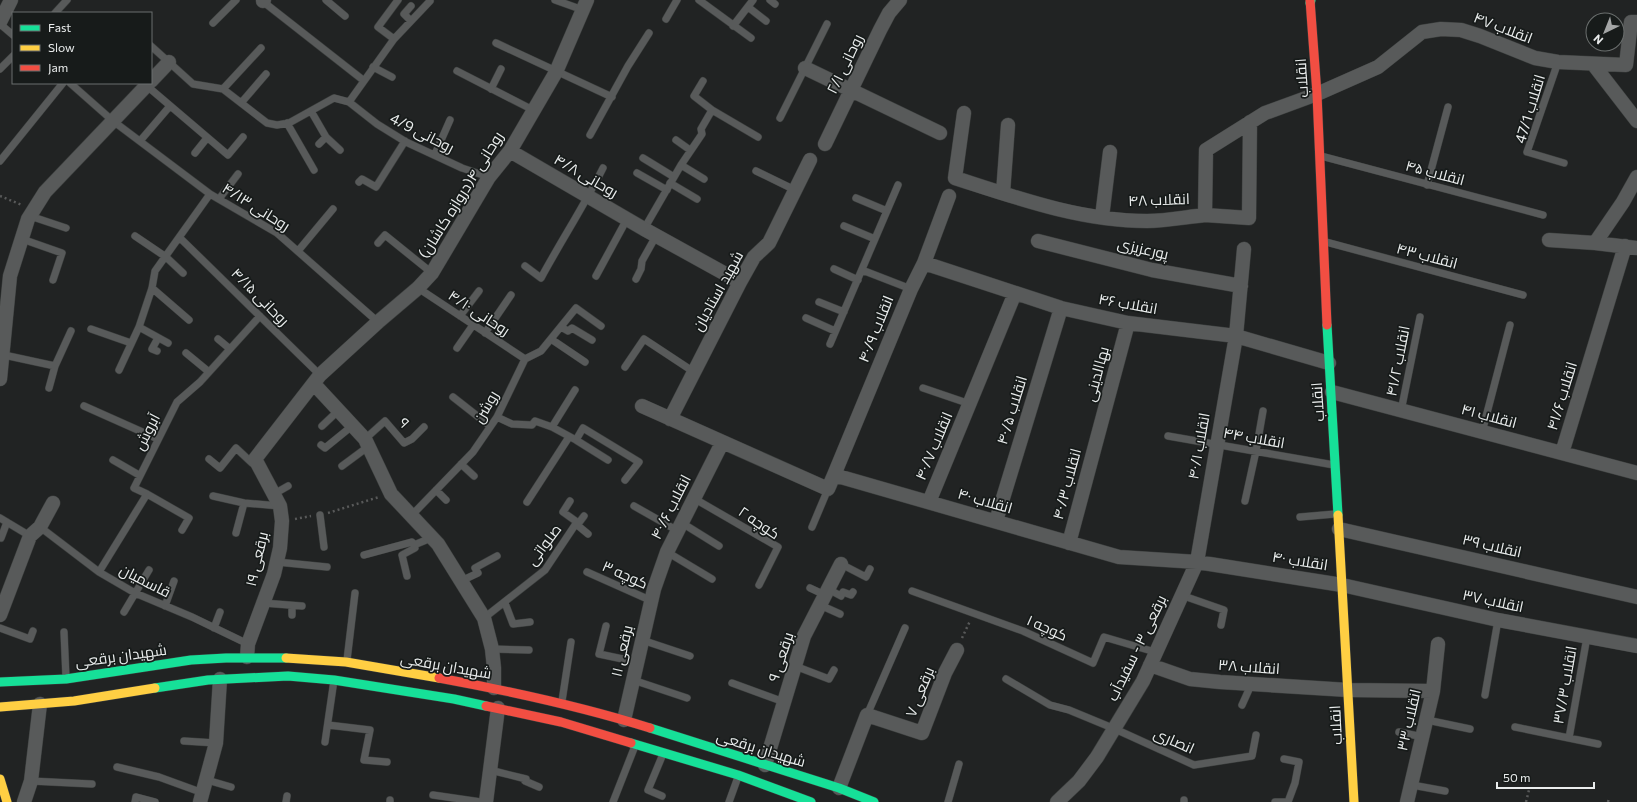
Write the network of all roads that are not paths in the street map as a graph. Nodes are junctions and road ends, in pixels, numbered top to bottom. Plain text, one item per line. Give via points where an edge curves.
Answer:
1 (11, 0) edge
2 (67, 0) edge
3 (236, 0) edge
4 (262, 0) edge
5 (326, 0) edge
6 (398, 0) edge
7 (556, 0) edge
8 (677, 0) edge
9 (699, 0) edge
10 (753, 0) edge
11 (900, 0) edge
12 (430, 1) edge
13 (1310, 1) edge
14 (585, 5) edge
15 (410, 6) dead end
16 (748, 7) junction
17 (56, 12) edge
18 (345, 16) dead end
19 (666, 19) dead end
20 (411, 21) junction
21 (766, 21) dead end
22 (1634, 22) edge
23 (0, 23) edge
24 (213, 23) dead end
25 (827, 24) dead end
26 (733, 26) junction
27 (649, 33) dead end
28 (12, 34) edge
29 (751, 38) dead end
30 (394, 39) junction
31 (496, 43) dead end
32 (152, 47) edge
33 (261, 48) dead end
34 (12, 57) edge
35 (169, 62) junction
36 (1558, 62) junction
37 (1593, 64) junction
38 (373, 67) junction
39 (805, 68) junction
40 (0, 69) edge
41 (501, 69) dead end
42 (457, 71) dead end
43 (556, 72) junction
44 (266, 74) dead end
45 (392, 77) dead end
46 (152, 80) edge
47 (363, 80) junction
48 (703, 81) dead end
49 (62, 84) edge
50 (71, 84) edge
51 (148, 84) edge
52 (150, 84) edge
53 (223, 89) junction
54 (491, 89) junction
55 (851, 91) junction
56 (1317, 94) junction
57 (612, 97) junction
58 (349, 102) junction
59 (241, 103) junction
60 (170, 106) junction
61 (1448, 107) dead end
62 (533, 110) junction
63 (712, 110) junction
64 (311, 111) junction
65 (964, 113) dead end
66 (1635, 116) edge
67 (780, 118) dead end
68 (450, 120) dead end
69 (113, 121) junction
70 (1250, 122) junction
71 (287, 123) junction
72 (1008, 125) dead end
73 (940, 133) dead end
74 (590, 135) dead end
75 (326, 136) junction
76 (243, 137) dead end
77 (758, 137) dead end
78 (207, 138) junction
79 (676, 140) dead end
80 (140, 141) junction
81 (405, 141) junction
82 (319, 144) dead end
83 (825, 144) dead end
84 (340, 150) dead end
85 (690, 150) junction
86 (510, 151) junction
87 (1110, 152) dead end
88 (195, 153) dead end
89 (435, 154) junction
90 (1320, 156) junction
91 (643, 158) dead end
92 (810, 160) dead end
93 (0, 161) edge
94 (1564, 163) dead end
95 (682, 165) junction
96 (603, 168) dead end
97 (314, 170) dead end
98 (756, 171) dead end
99 (637, 173) dead end
100 (238, 174) dead end
101 (1637, 176) edge
102 (489, 177) junction
103 (674, 177) junction
104 (704, 179) dead end
105 (359, 182) dead end
106 (1427, 184) junction
107 (898, 185) dead end
108 (668, 187) junction
109 (795, 190) junction
110 (1003, 193) junction
111 (210, 194) junction
112 (949, 196) dead end
113 (588, 197) junction
114 (856, 198) dead end
115 (219, 199) junction
116 (697, 199) dead end
117 (333, 209) dead end
118 (887, 211) junction
119 (32, 213) junction
120 (1205, 215) junction
121 (1543, 215) dead end
122 (1102, 217) junction
123 (627, 219) junction
124 (844, 226) dead end
125 (66, 228) dead end
126 (644, 230) junction
127 (135, 236) dead end
128 (656, 236) junction
129 (180, 238) junction
130 (22, 239) junction
131 (875, 239) junction
132 (1549, 240) dead end
133 (1038, 241) dead end
134 (1324, 242) junction
135 (378, 243) dead end
136 (1595, 243) junction
137 (1631, 247) edge
138 (1244, 249) dead end
139 (298, 250) junction
140 (166, 257) junction
141 (924, 263) junction
142 (525, 266) dead end
143 (834, 270) dead end
144 (862, 270) junction
145 (183, 273) dead end
146 (432, 273) junction
147 (596, 276) dead end
148 (636, 279) dead end
149 (52, 280) dead end
150 (858, 280) junction
151 (5, 282) edge
152 (740, 282) junction
153 (1241, 286) junction
154 (152, 288) junction
155 (418, 288) junction
156 (911, 289) junction
157 (479, 291) dead end
158 (1014, 293) junction
159 (511, 295) dead end
160 (1523, 295) dead end
161 (819, 302) dead end
162 (1061, 308) junction
163 (844, 312) junction
164 (260, 316) junction
165 (460, 316) junction
166 (1420, 317) dead end
167 (806, 318) dead end
168 (189, 320) dead end
169 (378, 322) junction
170 (1128, 324) junction
171 (474, 325) junction
172 (1510, 325) dead end
173 (601, 326) dead end
174 (138, 327) junction
175 (561, 327) junction
176 (91, 329) dead end
177 (71, 331) dead end
178 (836, 331) junction
179 (485, 332) junction
180 (3, 333) edge
181 (1236, 336) junction
182 (158, 338) junction
183 (218, 339) dead end
184 (551, 339) junction
185 (592, 340) dead end
186 (131, 343) junction
187 (168, 343) dead end
188 (830, 344) dead end
189 (456, 348) dead end
190 (230, 349) junction
191 (157, 351) dead end
192 (186, 353) dead end
193 (4, 355) junction
194 (525, 359) junction
195 (584, 362) dead end
196 (1329, 363) junction
197 (55, 366) junction
198 (625, 367) dead end
199 (119, 370) dead end
200 (209, 372) junction
201 (694, 372) junction
202 (0, 380) edge
203 (317, 380) junction
204 (49, 388) dead end
205 (923, 388) dead end
206 (575, 390) dead end
207 (1332, 392) junction
208 (453, 397) dead end
209 (970, 404) junction
210 (84, 406) dead end
211 (642, 406) dead end
212 (339, 410) junction
213 (1263, 411) dead end
214 (1401, 411) junction
215 (497, 417) junction
216 (670, 419) junction
217 (322, 426) dead end
218 (352, 426) junction
219 (490, 426) junction
220 (424, 427) dead end
221 (552, 427) junction
222 (1482, 432) junction
223 (1098, 434) joint
224 (1168, 436) dead end
225 (158, 439) junction
226 (573, 439) junction
227 (367, 442) junction
228 (722, 443) junction
229 (1216, 444) junction
230 (321, 445) dead end
231 (1256, 451) junction
232 (1562, 453) junction
233 (209, 459) dead end
234 (255, 459) junction
235 (113, 460) dead end
236 (608, 460) dead end
237 (461, 464) junction
238 (1336, 465) junction
239 (342, 466) dead end
240 (1637, 473) edge
241 (139, 475) junction
242 (834, 475) junction
243 (474, 476) dead end
244 (626, 480) dead end
245 (288, 486) dead end
246 (828, 489) junction
247 (436, 490) junction
248 (147, 494) junction
249 (213, 496) dead end
250 (695, 499) junction
251 (277, 500) junction
252 (446, 500) dead end
253 (570, 501) dead end
254 (1245, 501) dead end
255 (527, 502) dead end
256 (928, 502) junction
257 (53, 503) dead end
258 (244, 503) junction
259 (634, 506) dead end
260 (1339, 514) junction
261 (320, 515) road end
262 (411, 516) junction
263 (584, 516) dead end
264 (1300, 517) dead end
265 (0, 518) edge
266 (7, 522) junction
267 (996, 522) junction
268 (576, 523) junction
269 (680, 527) junction
270 (812, 527) dead end
271 (1339, 529) junction
272 (182, 530) dead end
273 (35, 532) junction
274 (236, 533) dead end
275 (588, 534) dead end
276 (1, 538) dead end
277 (431, 538) junction
278 (1069, 542) junction
279 (414, 545) junction
280 (719, 546) dead end
281 (324, 547) dead end
282 (667, 552) junction
283 (364, 555) dead end
284 (497, 556) dead end
285 (277, 562) junction
286 (1196, 562) junction
287 (327, 567) dead end
288 (835, 567) joint
289 (870, 569) dead end
290 (149, 570) dead end
291 (99, 572) junction
292 (587, 572) dead end
293 (407, 576) dead end
294 (712, 579) dead end
295 (174, 581) dead end
296 (461, 582) junction
297 (759, 585) dead end
298 (1342, 585) junction
299 (810, 588) dead end
300 (912, 591) dead end
301 (853, 592) dead end
302 (134, 593) junction
303 (355, 593) dead end
304 (653, 595) junction
305 (1181, 595) junction
306 (824, 596) junction
307 (1637, 597) edge
308 (263, 603) junction
309 (505, 603) junction
310 (165, 606) junction
311 (292, 606) junction
312 (302, 606) dead end
313 (124, 612) dead end
314 (220, 612) dead end
315 (840, 614) dead end
316 (0, 615) edge
317 (292, 615) dead end
318 (484, 618) junction
319 (1498, 620) junction
320 (530, 622) dead end
321 (1221, 625) dead end
322 (606, 626) dead end
323 (0, 628) edge
324 (214, 628) junction
325 (905, 628) dead end
326 (33, 631) dead end
327 (64, 632) dead end
328 (1586, 637) junction
329 (642, 640) junction
330 (571, 642) dead end
331 (1438, 644) dead end
332 (1637, 646) edge
333 (492, 649) junction
334 (247, 650) junction
335 (529, 650) dead end
336 (957, 650) road end
337 (1155, 652) junction
338 (690, 656) dead end
339 (346, 662) junction
340 (637, 662) junction
341 (1150, 665) junction
342 (795, 666) junction
343 (834, 670) dead end
344 (66, 679) junction
345 (220, 679) junction
346 (1006, 679) dead end
347 (334, 680) junction
348 (633, 680) junction
349 (0, 682) edge
350 (732, 683) dead end
351 (1251, 685) junction
352 (494, 688) junction
353 (1348, 690) junction
354 (1434, 691) junction
355 (1485, 695) dead end
356 (687, 698) dead end
357 (784, 702) junction
358 (562, 703) junction
359 (40, 704) junction
360 (1242, 705) dead end
361 (0, 707) edge
362 (498, 708) junction
363 (866, 715) junction
364 (624, 720) junction
365 (1427, 720) junction
366 (328, 725) junction
367 (1515, 727) dead end
368 (1115, 729) junction
369 (1470, 729) dead end
370 (1399, 732) dead end
371 (1256, 736) dead end
372 (1423, 737) junction
373 (1569, 738) junction
374 (184, 741) dead end
375 (326, 742) dead end
376 (216, 743) junction
377 (636, 744) junction
378 (1598, 744) dead end
379 (664, 752) junction
380 (1284, 759) dead end
381 (387, 762) dead end
382 (959, 764) dead end
383 (765, 765) junction
384 (117, 767) dead end
385 (490, 770) junction
386 (738, 775) junction
387 (0, 779) edge
388 (31, 781) junction
389 (92, 784) dead end
390 (1412, 785) junction
391 (231, 787) dead end
392 (539, 787) dead end
393 (839, 788) junction
394 (1444, 791) dead end
395 (203, 792) edge
396 (433, 795) dead end
397 (662, 796) dead end
398 (948, 800) edge
399 (6, 802) edge
400 (24, 802) edge
401 (135, 802) edge
402 (155, 802) edge
403 (481, 802) edge
404 (486, 802) edge
405 (614, 802) edge
406 (728, 802) edge
407 (812, 802) edge
408 (874, 802) edge
409 (957, 802) edge
410 (1057, 802) edge
411 (1275, 802) edge
412 (1354, 802) edge
413 (1407, 802) edge

1 - 23 street
2 - 17 lane
3 - 24 lane
4 - 47 lane
5 - 18 lane
6 - 30 lane via 378,27
7 - 14 lane
8 - 19 lane
9 - 26 lane
10 - 16 lane
11 - 55 street, روحانی ۲/۱ via 889,13
12 - 20 lane
13 - 56 main road, انقلاب
14 - 43 street, روحانی ۴(دروازه کاشان)
15 - 20 lane via 404,14
16 - 21 lane
16 - 26 lane
20 - 30 lane
22 - 37 street, انقلاب ۴۷ via 1626,65
23 - 28 lane
25 - 39 lane
26 - 29 lane
27 - 57 lane
30 - 38 lane
31 - 43 lane
32 - 35 lane
33 - 53 lane
34 - 40 lane
35 - 46 street
35 - 53 lane via 193,84
36 - 37 street, انقلاب ۴۷
36 - 56 street, انقلاب ۴۷ via 1535,58 1461,30 1441,29 1422,32 1378,67
36 - 94 lane, انقلاب 47/1 via 1527,152
37 - 66 street
38 - 45 lane
38 - 47 lane
39 - 55 street
39 - 67 lane
41 - 54 lane
42 - 54 lane
43 - 57 lane
43 - 62 street, روحانی ۴(دروازه کاشان)
44 - 59 lane
47 - 58 lane
48 - 63 lane via 694,96
49 - 93 lane
50 - 69 lane, روحانی ۴/۱۳
51 - 69 street
52 - 60 lane
53 - 59 lane
54 - 62 lane
55 - 73 street
55 - 83 street, روحانی ۲/۱
56 - 70 street, انقلاب ۴۸ via 1265,113
56 - 90 main road, انقلاب
57 - 74 lane
58 - 64 lane via 334,98
58 - 81 lane, روحانی 4/9 via 377,124
59 - 71 lane via 267,123
60 - 78 lane
60 - 80 lane
61 - 106 lane
62 - 86 street, روحانی ۴(دروازه کاشان)
63 - 77 lane
63 - 85 lane via 701,128 702,134
64 - 71 lane
64 - 75 lane
65 - 110 street, انقلاب ۴۸ via 955,178
68 - 89 lane
69 - 80 lane, روحانی ۴/۱۳
69 - 119 street via 45,192
70 - 120 street, انقلاب ۴۸ via 1206,150
70 - 120 street via 1249,218
71 - 97 lane
72 - 110 street
75 - 82 lane
75 - 84 lane
76 - 78 lane via 228,155
78 - 88 lane
79 - 85 lane
80 - 111 lane, روحانی ۴/۱۳
81 - 89 lane, روحانی 4/9
81 - 105 lane via 376,187 362,179
85 - 95 lane
86 - 102 street, روحانی ۴(دروازه کاشان)
86 - 113 street, روحانی ۴/۸
87 - 122 street
89 - 102 lane, روحانی 4/9 via 462,168
90 - 106 lane, انقلاب ۴۵
90 - 134 main road, انقلاب
91 - 103 lane
92 - 109 street, شهید استادیان
95 - 103 lane
95 - 104 lane
96 - 113 lane
98 - 109 lane
99 - 108 lane
100 - 115 lane
101 - 136 street
102 - 146 street, روحانی ۴(دروازه کاشان)
103 - 108 lane
106 - 121 lane, انقلاب ۴۵
107 - 118 lane
108 - 116 lane
108 - 126 lane
109 - 152 street, شهید استادیان via 769,243 754,257
110 - 122 street, انقلاب ۴۸ via 1085,215
111 - 115 lane, روحانی ۴/۱۳
111 - 129 lane
112 - 141 street, انقلاب ۴۰/۹
113 - 123 street, روحانی ۴/۸
113 - 142 lane via 541,278
114 - 118 lane
115 - 139 lane, روحانی ۴/۱۳ via 277,233
117 - 139 lane
118 - 131 lane
119 - 125 lane
119 - 130 street
120 - 122 street, انقلاب ۴۸ via 1147,221
123 - 126 street, روحانی ۴/۸
123 - 147 lane
124 - 131 lane
126 - 128 street, روحانی ۴/۸
127 - 140 lane
128 - 148 lane via 642,261
128 - 152 street, روحانی ۴/۸
129 - 140 lane
129 - 164 lane, روحانی ۴/۱۵
130 - 149 lane via 62,253
130 - 151 street
131 - 144 lane
132 - 136 street
133 - 153 street, پورعزیزی via 1152,270
134 - 160 lane, انقلاب ۴۳
134 - 196 main road, انقلاب
135 - 146 lane via 385,235
136 - 137 street
137 - 232 street, انقلاب ۴۱/۶ via 1593,349
138 - 153 street
139 - 169 lane, روحانی ۴/۱۳
140 - 145 lane
140 - 154 lane via 155,271
141 - 156 street, انقلاب ۴۰/۹
141 - 158 street, انقلاب ۴۶
143 - 150 lane
144 - 150 lane
144 - 156 lane
146 - 155 street, روحانی ۴(دروازه کاشان)
150 - 163 lane
151 - 180 street
152 - 201 street, شهید استادیان
153 - 181 street
154 - 168 lane
154 - 174 lane
155 - 165 lane, روحانی ۴/۱۰
155 - 169 street, روحانی ۴(دروازه کاشان)
156 - 242 street, انقلاب ۴۰/۹
157 - 165 lane
158 - 162 street, انقلاب ۴۶
158 - 209 street, انقلاب ۴۰/۷
159 - 179 lane
161 - 163 lane
162 - 170 street, انقلاب ۴۶
162 - 267 street, انقلاب ۴۰/۵
163 - 178 lane
164 - 190 lane, آبروش
164 - 203 lane, روحانی ۴/۱۵
165 - 171 lane, روحانی ۴/۱۰
166 - 214 lane, انقلاب ۴۱/۲
167 - 178 lane
169 - 203 street, روحانی ۴(دروازه کاشان)
170 - 181 street, انقلاب ۴۶
170 - 223 street, بهاالدینی
171 - 179 lane, روحانی ۴/۱۰
171 - 189 lane
172 - 222 lane
173 - 175 lane via 576,308
174 - 182 lane
174 - 186 lane
175 - 184 lane
175 - 185 lane via 568,331 572,328
176 - 186 lane
177 - 197 lane
178 - 188 lane
179 - 194 lane, روحانی ۴/۱۰
180 - 193 street
181 - 196 street, انقلاب ۴۶
181 - 229 street, انقلاب ۴۰/۱
182 - 187 lane
182 - 191 lane via 152,349
183 - 190 lane
184 - 194 lane via 541,351
184 - 195 lane
186 - 199 lane
190 - 200 lane, آبروش
192 - 200 lane
193 - 197 lane
193 - 202 street
194 - 215 lane, روشن
196 - 207 main road, انقلاب
197 - 204 lane
198 - 201 lane via 644,339
200 - 225 lane, آبروش via 177,402
201 - 216 street, شهید استادیان
203 - 212 street
203 - 234 street
205 - 209 lane
206 - 221 lane
207 - 214 street, انقلاب ۴۱
207 - 238 main road, انقلاب
208 - 219 lane
209 - 256 street, انقلاب ۴۰/۷
210 - 225 lane
211 - 216 street
212 - 217 lane
212 - 218 street
213 - 231 lane
214 - 222 street, انقلاب ۴۱
215 - 219 lane, روشن
215 - 221 lane via 512,424 532,425 535,421
216 - 228 street
218 - 227 street
218 - 230 lane via 325,448
219 - 237 lane, روشن via 473,452
220 - 227 lane, ۹ via 412,440 404,442 385,421
221 - 226 lane
222 - 232 street, انقلاب ۴۱
223 - 278 street, انقلاب ۴۰/۳
224 - 229 lane, انقلاب ۴۴
225 - 241 lane, آبروش
226 - 236 lane
226 - 244 lane via 583,428 639,462
226 - 255 lane
227 - 239 lane
227 - 262 street via 391,494
228 - 246 street
228 - 250 street, انقلاب ۴۰/۶
229 - 231 lane, انقلاب ۴۴
229 - 286 street, انقلاب ۴۰/۱
231 - 238 lane, انقلاب ۴۴
231 - 254 lane
232 - 240 street, انقلاب ۴۱
233 - 234 lane via 220,468 236,448 252,463
234 - 251 street, برقعی ۱۹
235 - 241 lane
237 - 243 lane
237 - 247 lane, روشن
238 - 260 main road, انقلاب
241 - 248 lane, آبروش via 134,488
242 - 246 street
242 - 256 street, انقلاب ۴۰
245 - 251 lane
246 - 270 lane
247 - 252 lane
247 - 262 lane, روشن
248 - 272 lane via 189,518
248 - 291 lane
249 - 258 lane
250 - 269 street, انقلاب ۴۰/۶
250 - 297 lane, کوچه ۲ via 778,547
251 - 258 lane
251 - 285 street, برقعی ۱۹ via 282,521
253 - 268 lane via 563,512
256 - 267 street, انقلاب ۴۰
257 - 273 street
258 - 274 lane
259 - 269 lane
260 - 264 lane
260 - 271 main road, انقلاب
261 - 281 lane
262 - 277 street
263 - 268 lane, صلواتی via 578,524
265 - 266 lane, قاسمیان
266 - 273 lane, قاسمیان
266 - 276 lane
267 - 278 street, انقلاب ۴۰
268 - 275 lane
268 - 309 lane, صلواتی via 546,570
269 - 280 lane
269 - 282 street, انقلاب ۴۰/۶
271 - 298 main road, انقلاب
271 - 307 street, انقلاب ۳۹
273 - 291 lane, قاسمیان
273 - 316 street
277 - 279 lane
277 - 296 street via 438,544
278 - 286 street, انقلاب ۴۰ via 1119,556
279 - 283 lane via 412,542
279 - 293 lane via 415,548 402,555
282 - 294 lane
282 - 304 street, انقلاب ۴۰/۶
284 - 296 lane via 475,568 478,573
285 - 287 lane
285 - 308 street, برقعی ۱۹
286 - 298 street, انقلاب ۴۰
286 - 305 street, برقعی ۳ - سفیدآب
288 - 289 lane via 866,577
288 - 306 street, برقعی ۹
290 - 302 lane
291 - 302 lane, قاسمیان
292 - 304 lane, کوچه ۳
295 - 310 lane
296 - 318 street
298 - 319 street, انقلاب ۳۷
298 - 353 main road, انقلاب
299 - 306 lane
300 - 337 lane, کوچه ۱ via 1023,631 1093,663 1104,638
301 - 306 lane via 852,595 843,592 841,596
302 - 310 lane, قاسمیان
302 - 313 lane
303 - 339 lane
304 - 329 street, برقعی ۱۱
305 - 321 lane via 1224,610
305 - 337 street, برقعی ۳ - سفیدآب
306 - 315 lane
306 - 342 street, برقعی ۹ via 804,636
308 - 311 lane
308 - 334 street, برقعی ۱۹
309 - 318 lane, صلواتی
309 - 320 lane via 513,624
310 - 324 lane, قاسمیان
311 - 312 lane
311 - 317 lane
314 - 324 lane
318 - 333 street
319 - 328 street, انقلاب ۳۷
319 - 355 lane
322 - 340 lane via 599,654
323 - 326 lane via 30,639
324 - 334 lane, قاسمیان
325 - 363 lane
327 - 344 lane
328 - 332 street, انقلاب ۳۷
328 - 373 lane, انقلاب ۳۷/۳
329 - 338 lane
329 - 340 street, برقعی ۱۱
330 - 358 lane
331 - 354 street, انقلاب ۳۳
333 - 335 lane
333 - 352 street
334 - 339 main road, شهیدان برقعی
334 - 344 main road, شهیدان برقعی
336 - 363 street, برقعی ۷ via 945,673 922,733
337 - 341 street, برقعی ۳ - سفیدآب
339 - 352 main road, شهیدان برقعی
340 - 348 street, برقعی ۱۱
341 - 351 street, انقلاب ۳۸ via 1190,679
341 - 368 street, برقعی ۳ - سفیدآب
342 - 343 lane via 829,679
342 - 357 street, برقعی ۹
344 - 349 main road, شهیدان برقعی
345 - 347 main road, شهیدان برقعی via 288,676
345 - 359 main road, شهیدان برقعی
345 - 376 street
346 - 368 lane via 1050,705
347 - 362 main road, شهیدان برقعی
347 - 366 lane
348 - 356 lane
348 - 364 street, برقعی ۱۱
350 - 357 lane
351 - 353 street, انقلاب ۳۸
351 - 360 lane
352 - 358 main road, شهیدان برقعی
353 - 354 street, انقلاب ۳۸
353 - 412 main road, انقلاب
354 - 365 street, انقلاب ۳۳
357 - 383 street, برقعی ۹
358 - 364 main road, شهیدان برقعی
359 - 361 main road, شهیدان برقعی
359 - 388 street
362 - 377 main road, شهیدان برقعی via 561,722
362 - 385 street
363 - 393 street
364 - 383 main road, شهیدان برقعی
365 - 369 lane
365 - 372 street, انقلاب ۳۳
366 - 375 lane
366 - 381 lane via 370,730 364,760
367 - 373 lane
368 - 371 lane, انصاری via 1194,765 1252,756
368 - 410 street, برقعی ۳ - سفیدآب via 1079,781
370 - 372 lane
372 - 390 street, انقلاب ۳۳
373 - 378 lane
374 - 376 lane
376 - 395 street
377 - 379 main road, شهیدان برقعی
377 - 405 lane
379 - 386 main road, شهیدان برقعی
379 - 397 lane via 648,790
380 - 411 lane via 1299,762 1288,802
382 - 398 lane
383 - 393 main road, شهیدان برقعی
384 - 395 lane via 159,777
385 - 392 lane via 526,779 525,782
385 - 404 street
386 - 406 lane
386 - 407 main road, شهیدان برقعی
387 - 399 main road
388 - 389 lane
388 - 400 street
390 - 394 lane
390 - 413 street, انقلاب ۳۳
391 - 395 lane
393 - 408 main road, شهیدان برقعی
396 - 403 lane
398 - 409 lane
401 - 402 lane via 136,797

